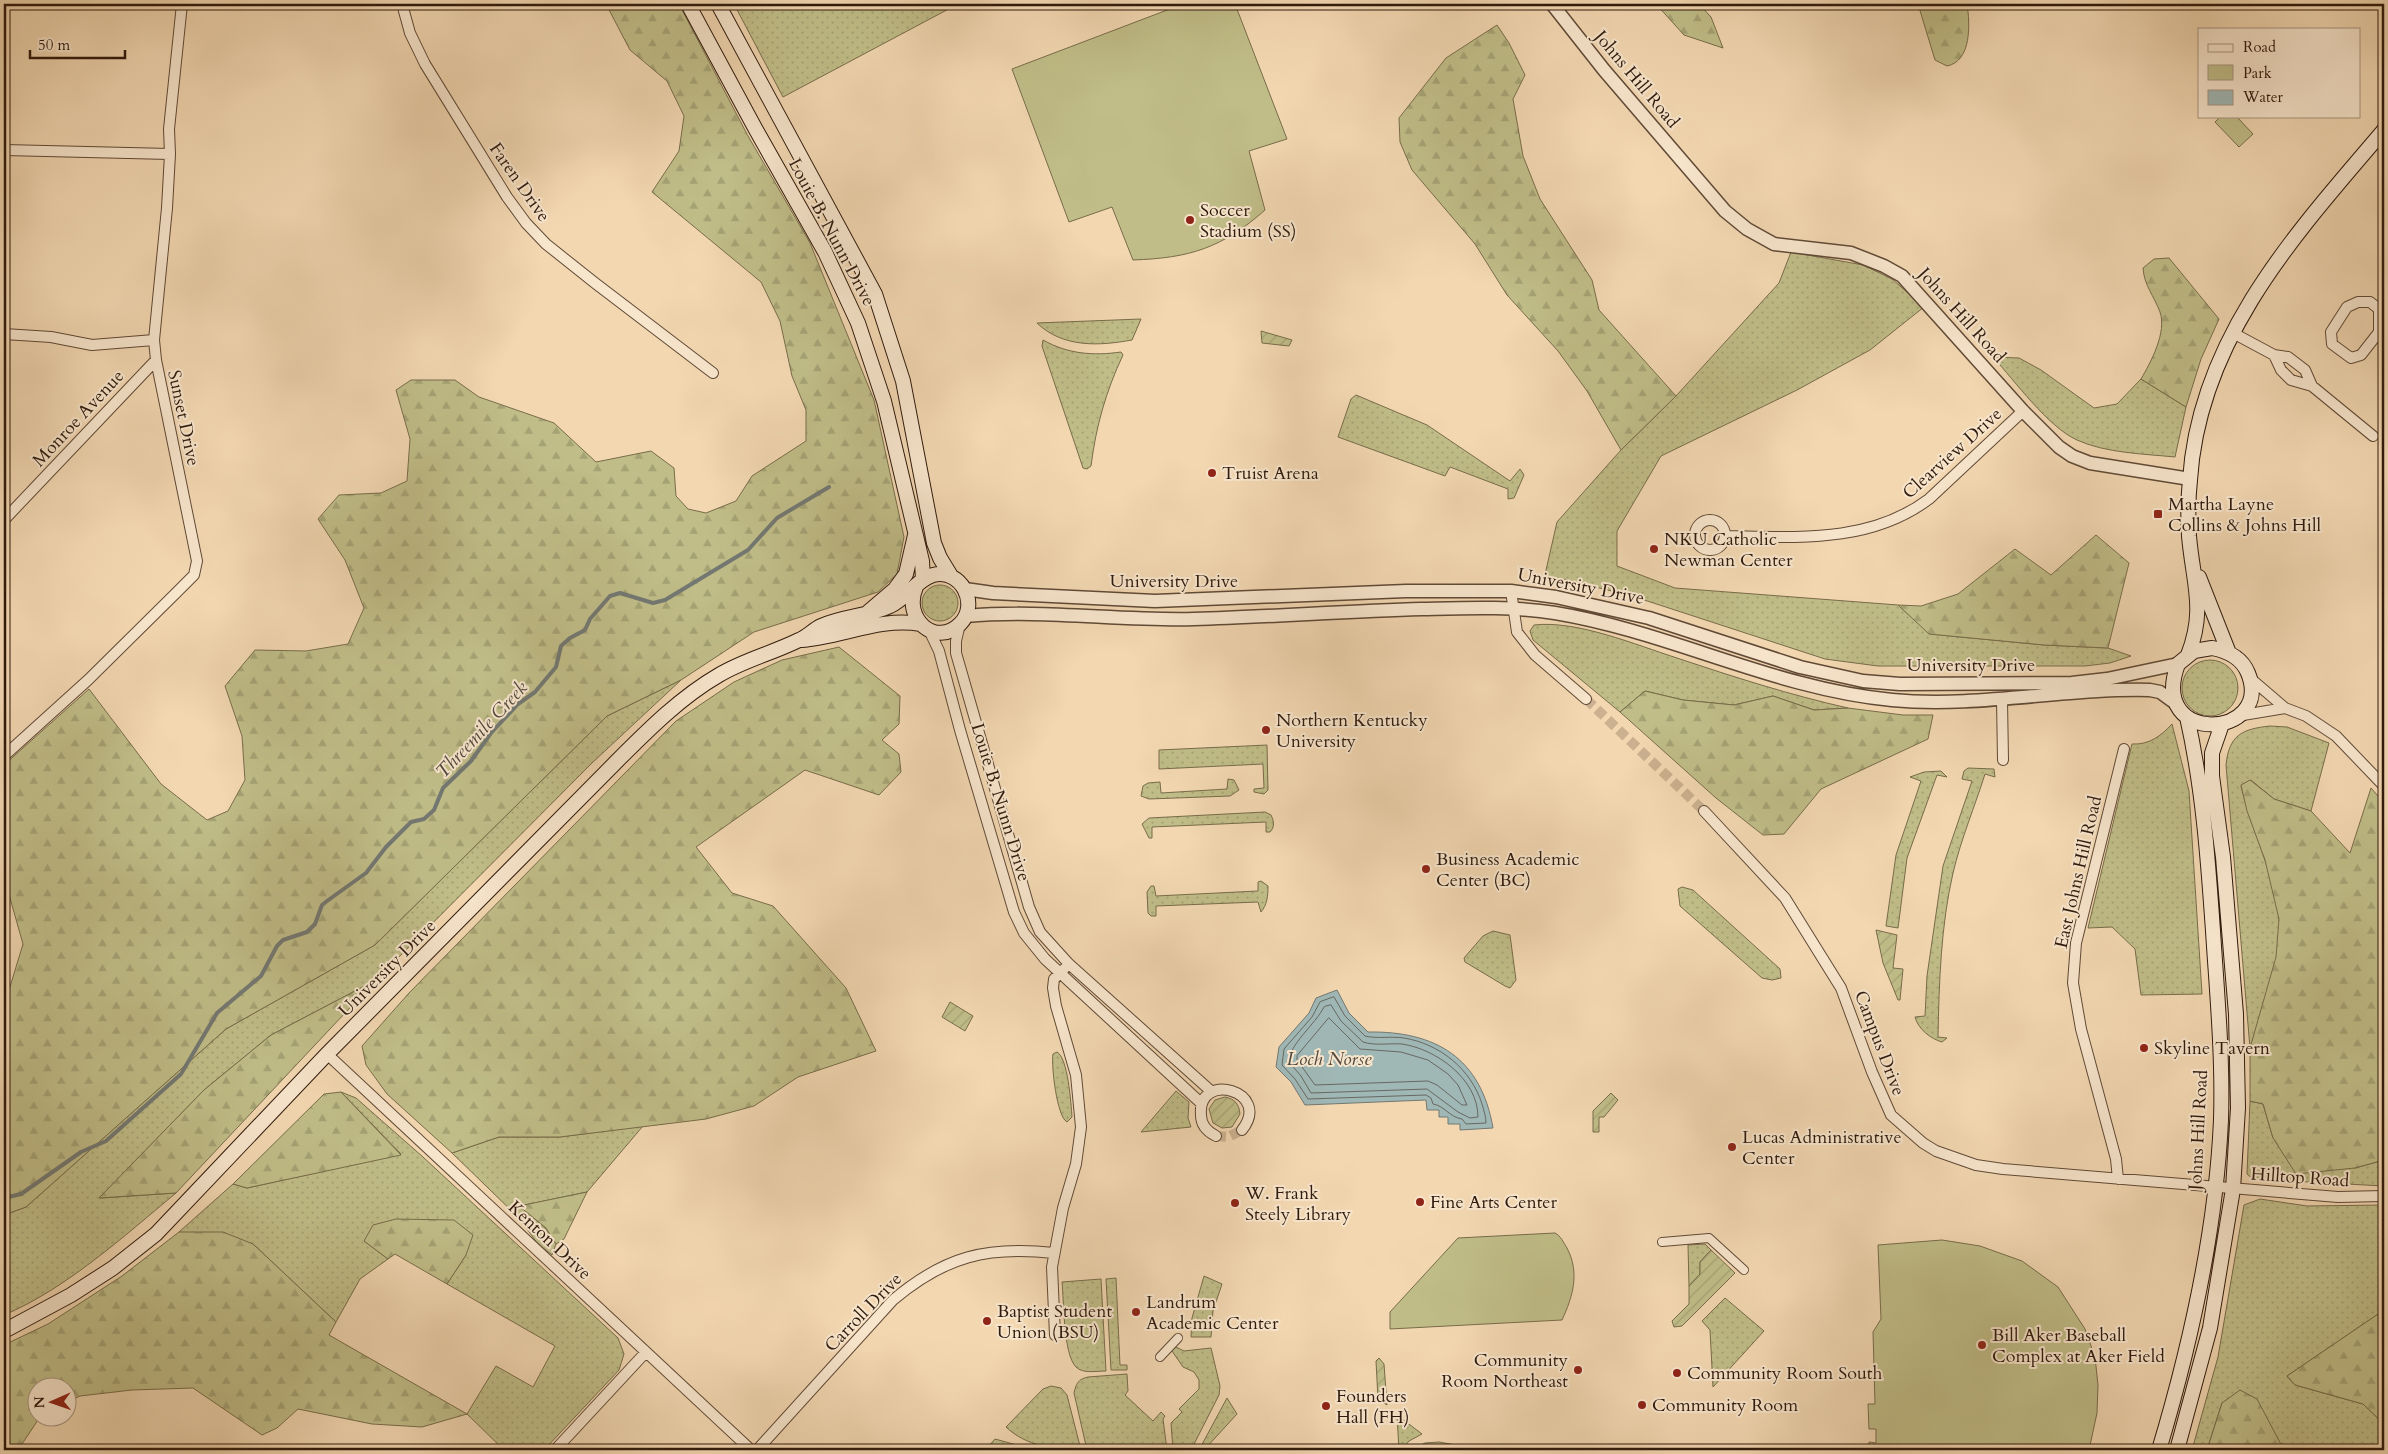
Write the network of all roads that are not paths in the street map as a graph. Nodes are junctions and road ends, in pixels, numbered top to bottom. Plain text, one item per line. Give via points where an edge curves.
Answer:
1 (182, 4) edge
2 (402, 4) edge
3 (688, 4) edge
4 (718, 4) edge
5 (1552, 4) edge
6 (2384, 130) edge
7 (4, 150) edge
8 (170, 154) junction
9 (2382, 307) edge
10 (2232, 332) junction
11 (4, 334) edge
12 (154, 340) junction
13 (2274, 355) junction
14 (156, 360) junction
15 (713, 373) dead end
16 (2312, 386) junction
17 (2023, 411) junction
18 (2373, 436) dead end
19 (2190, 479) junction
20 (4, 520) edge
21 (916, 533) junction
22 (1725, 536) dead end
23 (2192, 561) junction
24 (951, 576) junction
25 (920, 583) junction
26 (965, 589) junction
27 (1511, 591) junction
28 (1513, 608) junction
29 (865, 614) junction
30 (963, 620) junction
31 (925, 627) junction
32 (800, 640) junction
33 (2229, 652) junction
34 (2183, 659) junction
35 (2250, 678) junction
36 (1586, 699) tunnel mouth
37 (2002, 700) junction
38 (2175, 703) junction
39 (2285, 708) junction
40 (2243, 715) junction
41 (2186, 717) junction
42 (2222, 724) junction
43 (2124, 749) dead end
44 (4, 756) edge
45 (2003, 760) dead end
46 (2384, 786) edge
47 (1704, 811) tunnel mouth
48 (1069, 964) junction
49 (1061, 972) junction
50 (327, 1054) junction
51 (1212, 1092) junction
52 (1202, 1104) junction
53 (1242, 1130) dead end
54 (1216, 1136) dead end
55 (2118, 1179) junction
56 (2214, 1188) junction
57 (2234, 1189) junction
58 (2384, 1196) edge
59 (1662, 1242) dead end
60 (1054, 1253) junction
61 (1744, 1270) dead end
62 (4, 1331) edge
63 (1055, 1335) dead end
64 (1178, 1338) dead end
65 (646, 1352) junction
66 (1160, 1358) dead end
67 (555, 1450) edge
68 (751, 1450) edge
69 (757, 1450) edge
70 (2159, 1450) edge
71 (2177, 1450) edge

1 - 8 street, Sunset Drive via 168,128
2 - 15 street, Faren Drive via 410,33 426,64 526,223 595,283
3 - 21 main road, Louie B. Nunn Drive via 825,252 858,323 884,401
4 - 24 main road, Louie B. Nunn Drive via 875,294 903,381 934,543
5 - 17 street, Johns Hill Road via 1725,211 1747,229 1774,244 1851,253 1902,276
6 - 10 main road via 2281,254
7 - 8 street
8 - 12 street, Sunset Drive
9 - 9 street via 2370,302 2347,307 2331,332 2332,344 2347,357 2361,355 2378,332
10 - 13 street
10 - 19 main road via 2204,405
11 - 12 street via 51,337 92,345
12 - 14 street, Sunset Drive
13 - 16 street via 2281,370 2291,380
13 - 16 street via 2288,357 2305,370
14 - 20 street, Monroe Avenue
14 - 44 street, Sunset Drive via 197,562 194,575 88,680
16 - 18 street
17 - 19 street, Johns Hill Road via 2072,456 2090,463
17 - 22 street, Clearview Drive via 1928,499 1912,511 1885,523 1852,533 1815,537
19 - 23 main road
21 - 25 main road, Louie B. Nunn Drive via 922,561
21 - 29 main road via 906,574 895,589
23 - 33 main road
23 - 34 main road via 2199,612 2196,631
24 - 25 main road, University Drive via 937,574
24 - 26 main road
25 - 29 main road, University Drive via 890,607
25 - 31 main road via 912,596 912,607
26 - 27 street, University Drive via 993,594 1155,602 1397,592
26 - 30 main road via 968,599
27 - 28 street
27 - 34 street, University Drive via 1615,609 1800,667 1900,684 2072,683 2107,679
28 - 30 street, University Drive via 1403,609 1151,620 993,613
28 - 36 street via 1517,632 1535,654
28 - 37 street, University Drive via 1609,625 1810,686 1857,695 1924,702
29 - 32 main road, University Drive via 822,626
30 - 31 main road, University Drive via 945,631
30 - 48 street, Louie B. Nunn Drive via 956,653 1029,907 1040,932
31 - 32 main road, University Drive via 898,621 874,624 825,638
31 - 49 street, Louie B. Nunn Drive via 939,651 1014,912 1024,933 1045,959
32 - 50 main road, University Drive via 718,675 654,725
33 - 34 main road via 2203,649
33 - 35 main road via 2242,662
34 - 38 main road via 2173,683
35 - 39 street
35 - 40 main road via 2250,703
37 - 38 street, University Drive via 2150,690 2160,692
37 - 45 street
38 - 41 main road
39 - 40 street
39 - 46 street via 2306,716 2336,736
40 - 42 main road
41 - 42 main road via 2207,724
41 - 56 main road, Johns Hill Road via 2204,815 2217,997 2221,1119
42 - 57 main road, Johns Hill Road via 2212,753 2212,776 2223,857 2236,1014 2238,1108
43 - 55 street, East Johns Hill Road via 2076,943 2073,983 2079,1022 2116,1159
47 - 55 street, Campus Drive via 1785,898 1815,945 1842,988 1891,1115 1904,1128 1936,1152 1976,1165
48 - 49 street
48 - 51 street, Louie B. Nunn Drive
49 - 52 street, Louie B. Nunn Drive
49 - 60 street via 1054,979 1053,988 1076,1075 1081,1127 1076,1164
50 - 62 main road, University Drive via 156,1234 72,1295
50 - 65 street, Kenton Drive
51 - 52 street
51 - 53 street via 1227,1089 1245,1100 1249,1116
52 - 54 street via 1203,1125
55 - 56 street, Campus Drive
56 - 57 street, Hilltop Road
56 - 70 main road, Johns Hill Road via 2189,1342
57 - 58 street, Hilltop Road via 2338,1197
57 - 71 main road, Johns Hill Road via 2210,1328
59 - 61 street via 1709,1238
60 - 63 street
60 - 69 street, Carroll Drive via 990,1252 948,1264 916,1280 893,1300
64 - 66 street
65 - 67 street
65 - 68 street, Kenton Drive

